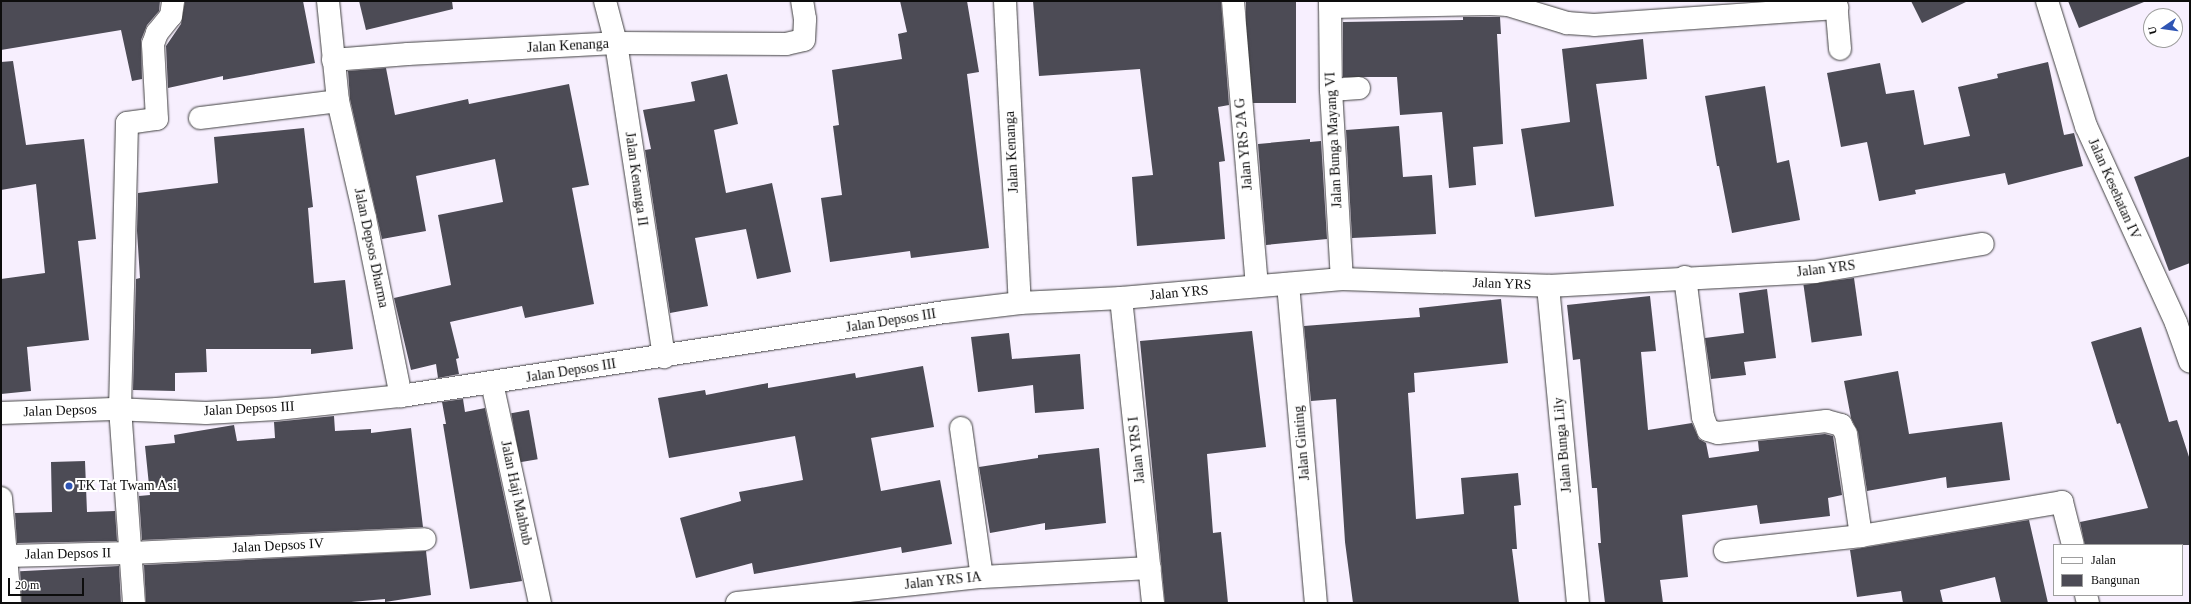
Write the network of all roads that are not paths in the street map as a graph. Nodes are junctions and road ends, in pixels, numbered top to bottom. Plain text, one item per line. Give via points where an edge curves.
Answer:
1 (173, 1) edge
2 (328, 1) edge
3 (605, 1) edge
4 (802, 1) edge
5 (1005, 1) edge
6 (1233, 1) edge
7 (2047, 1) edge
8 (1330, 4) edge
9 (1836, 5) edge
10 (616, 43) junction
11 (1840, 49) dead end
12 (333, 60) junction
13 (1359, 88) dead end
14 (1331, 90) junction
15 (338, 101) junction
16 (200, 118) dead end
17 (1983, 244) dead end
18 (1684, 277) junction
19 (1342, 279) junction
20 (1288, 284) junction
21 (1257, 286) junction
22 (1548, 286) junction
23 (1122, 298) junction
24 (1020, 303) junction
25 (2183, 320) edge
26 (664, 357) junction
27 (2190, 362) edge
28 (492, 383) junction
29 (401, 396) junction
30 (1, 413) edge
31 (120, 419) junction
32 (961, 428) dead end
33 (1, 498) edge
34 (1861, 536) junction
35 (425, 539) dead end
36 (2073, 544) edge
37 (1725, 551) dead end
38 (131, 552) junction
39 (6, 556) junction
40 (1150, 568) junction
41 (982, 577) junction
42 (817, 598) edge
43 (10, 603) edge
44 (134, 603) edge
45 (540, 603) edge
46 (737, 603) edge
47 (1153, 603) edge
48 (1316, 603) edge
49 (1578, 603) edge

1 - 31 street via 171,16 157,33 153,44 157,119 127,123
2 - 12 street
3 - 10 street, Jalan Kenanga II
4 - 10 street, Jalan Kenanga via 805,19 804,40 786,44
5 - 24 street, Jalan Kenanga
6 - 21 street, Jalan YRS 2A G
7 - 25 street, Jalan Kesehatan IV via 2086,126
8 - 9 street via 1508,5 1567,23 1594,25
8 - 14 street, Jalan Bunga Mayang VI
9 - 11 street
10 - 12 street, Jalan Kenanga
10 - 26 street, Jalan Kenanga II
12 - 15 street
13 - 14 street
14 - 19 street, Jalan Bunga Mayang VI
15 - 16 street
15 - 29 street, Jalan Depsos Dharma
17 - 18 street, Jalan YRS via 1814,272
18 - 22 street, Jalan YRS
18 - 34 street via 1703,417 1708,430 1718,433 1826,421 1841,425 1846,434
19 - 20 street, Jalan YRS
19 - 22 street, Jalan YRS
20 - 21 street, Jalan YRS
20 - 48 street, Jalan Ginting
21 - 23 street, Jalan YRS
22 - 49 street, Jalan Bunga Lily
23 - 24 street, Jalan YRS
23 - 40 street, Jalan YRS I
24 - 26 street, Jalan Depsos III via 945,312
25 - 27 street, Jalan Kesehatan IV
26 - 28 street, Jalan Depsos III
28 - 29 street, Jalan Depsos III
28 - 45 street, Jalan Haji Mahbub
29 - 31 street, Jalan Depsos III
30 - 31 street, Jalan Depsos
31 - 38 street
32 - 41 street
33 - 39 street, Jalan Depsos II
34 - 36 street via 2062,502
34 - 37 street
35 - 38 street, Jalan Depsos IV
38 - 39 street, Jalan Depsos II
38 - 44 street
39 - 43 street, Jalan Depsos II
40 - 41 street, Jalan YRS IA
40 - 47 street, Jalan YRS I
41 - 42 street, Jalan YRS IA
42 - 46 street, Jalan YRS IA

